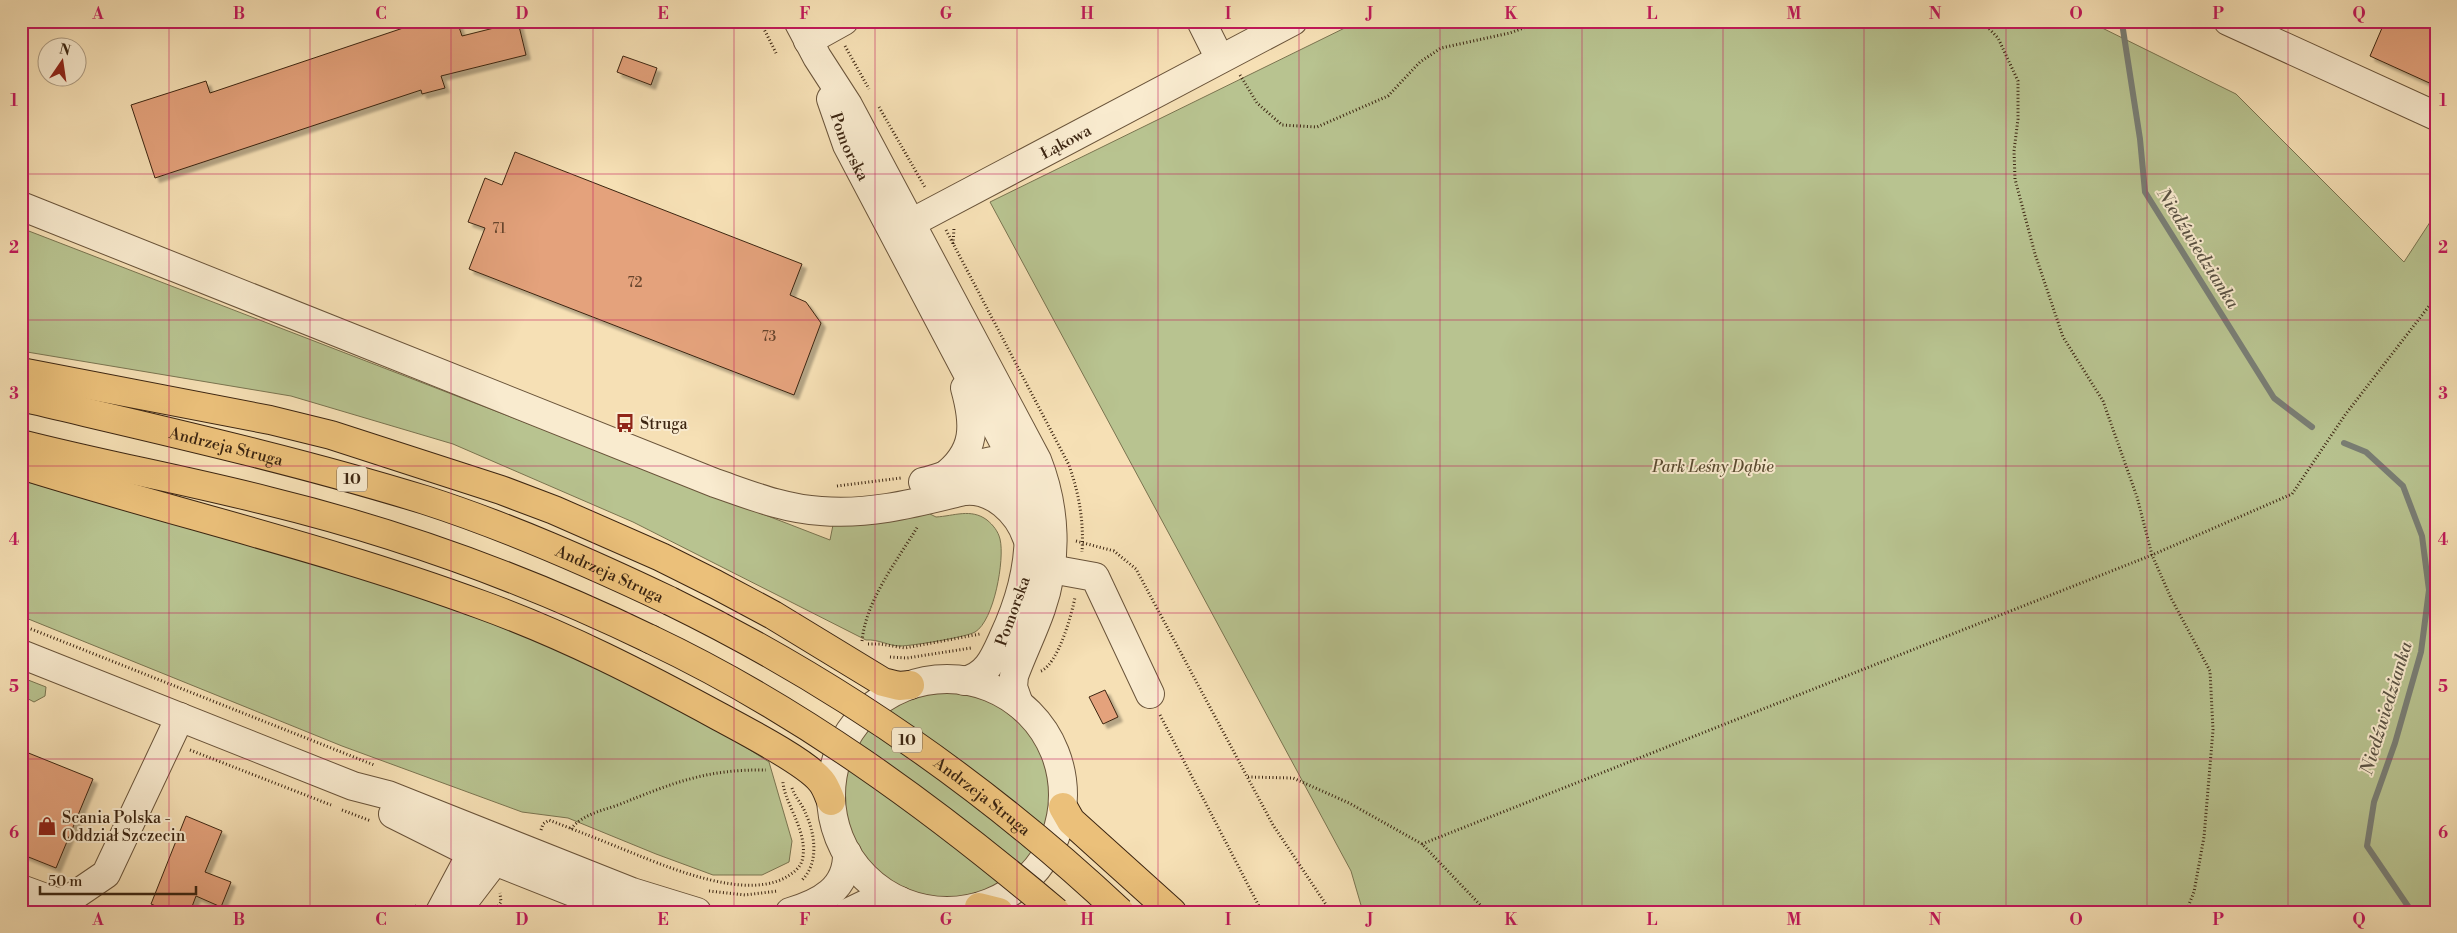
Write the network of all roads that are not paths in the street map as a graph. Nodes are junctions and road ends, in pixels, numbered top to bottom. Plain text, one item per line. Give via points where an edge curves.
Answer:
1 (1201, 21) edge
2 (1293, 21) edge
3 (2228, 21) edge
4 (839, 24) edge
5 (808, 40) edge
6 (1224, 57) junction
7 (2436, 116) edge
8 (21, 206) edge
9 (902, 228) junction
10 (948, 336) junction
11 (21, 372) edge
12 (21, 397) edge
13 (1021, 431) junction
14 (21, 444) edge
15 (1015, 461) junction
16 (21, 465) edge
17 (1044, 478) junction
18 (946, 489) junction
19 (1029, 545) junction
20 (1051, 569) junction
21 (21, 654) edge
22 (964, 681) junction
23 (910, 685) junction
24 (1150, 694) road end
25 (1019, 704) junction
26 (176, 727) junction
27 (831, 801) junction
28 (1063, 807) junction
29 (487, 850) junction
30 (847, 854) junction
31 (21, 890) edge
32 (900, 902) junction
33 (430, 906) edge
34 (60, 908) edge
35 (989, 909) edge
36 (456, 912) edge
37 (623, 912) edge
38 (696, 912) edge
39 (790, 912) edge
40 (849, 912) edge
41 (1056, 912) edge
42 (1120, 912) edge
43 (1172, 912) edge

1 - 6 street
2 - 6 street, Łąkowa
3 - 7 street
4 - 5 street
5 - 9 street, Pomorska via 847,145
6 - 9 street, Łąkowa
8 - 18 street via 759,498 797,508 846,512 887,509
9 - 10 street, Pomorska
9 - 13 street, Pomorska
10 - 15 street, Pomorska
10 - 18 street, Pomorska via 971,412 972,432
11 - 23 main road via 270,420 441,469 554,510 661,557 772,615 883,682
12 - 42 main road, Andrzeja Struga / 10, bridge via 338,474 418,498 554,548 670,600 763,650 908,741 1026,828
13 - 15 street, Pomorska via 1023,445
13 - 17 street, Pomorska
14 - 41 main road, bridge via 269,501 356,525 486,568 571,603 650,639 757,697 856,759 983,851
15 - 17 street, Pomorska via 1031,465
15 - 18 street via 992,461
15 - 19 street, Pomorska via 1027,507
16 - 27 main road via 349,560 521,620 645,676 749,733 812,772 824,785
17 - 20 street, Pomorska via 1052,514
18 - 19 street via 977,491 1000,501 1020,522
19 - 22 street, Pomorska via 1022,592 996,655 982,674
20 - 24 street via 1095,577
20 - 25 street, Pomorska via 1041,609 1014,676 1013,687
21 - 26 street
22 - 23 street via 937,680
22 - 25 street via 987,686
23 - 27 street via 876,703 851,730 836,762
25 - 28 street via 1039,725 1054,750 1061,771
26 - 29 street via 388,795
26 - 34 street via 106,874
27 - 30 street via 835,827
28 - 35 street via 1054,842 1038,867
28 - 43 main road via 1071,821
29 - 33 street
29 - 36 street
29 - 37 street
29 - 38 street
30 - 32 street via 870,882
30 - 39 street via 845,870 837,888 822,899
31 - 34 street
32 - 35 street via 943,911
32 - 40 street via 874,900

